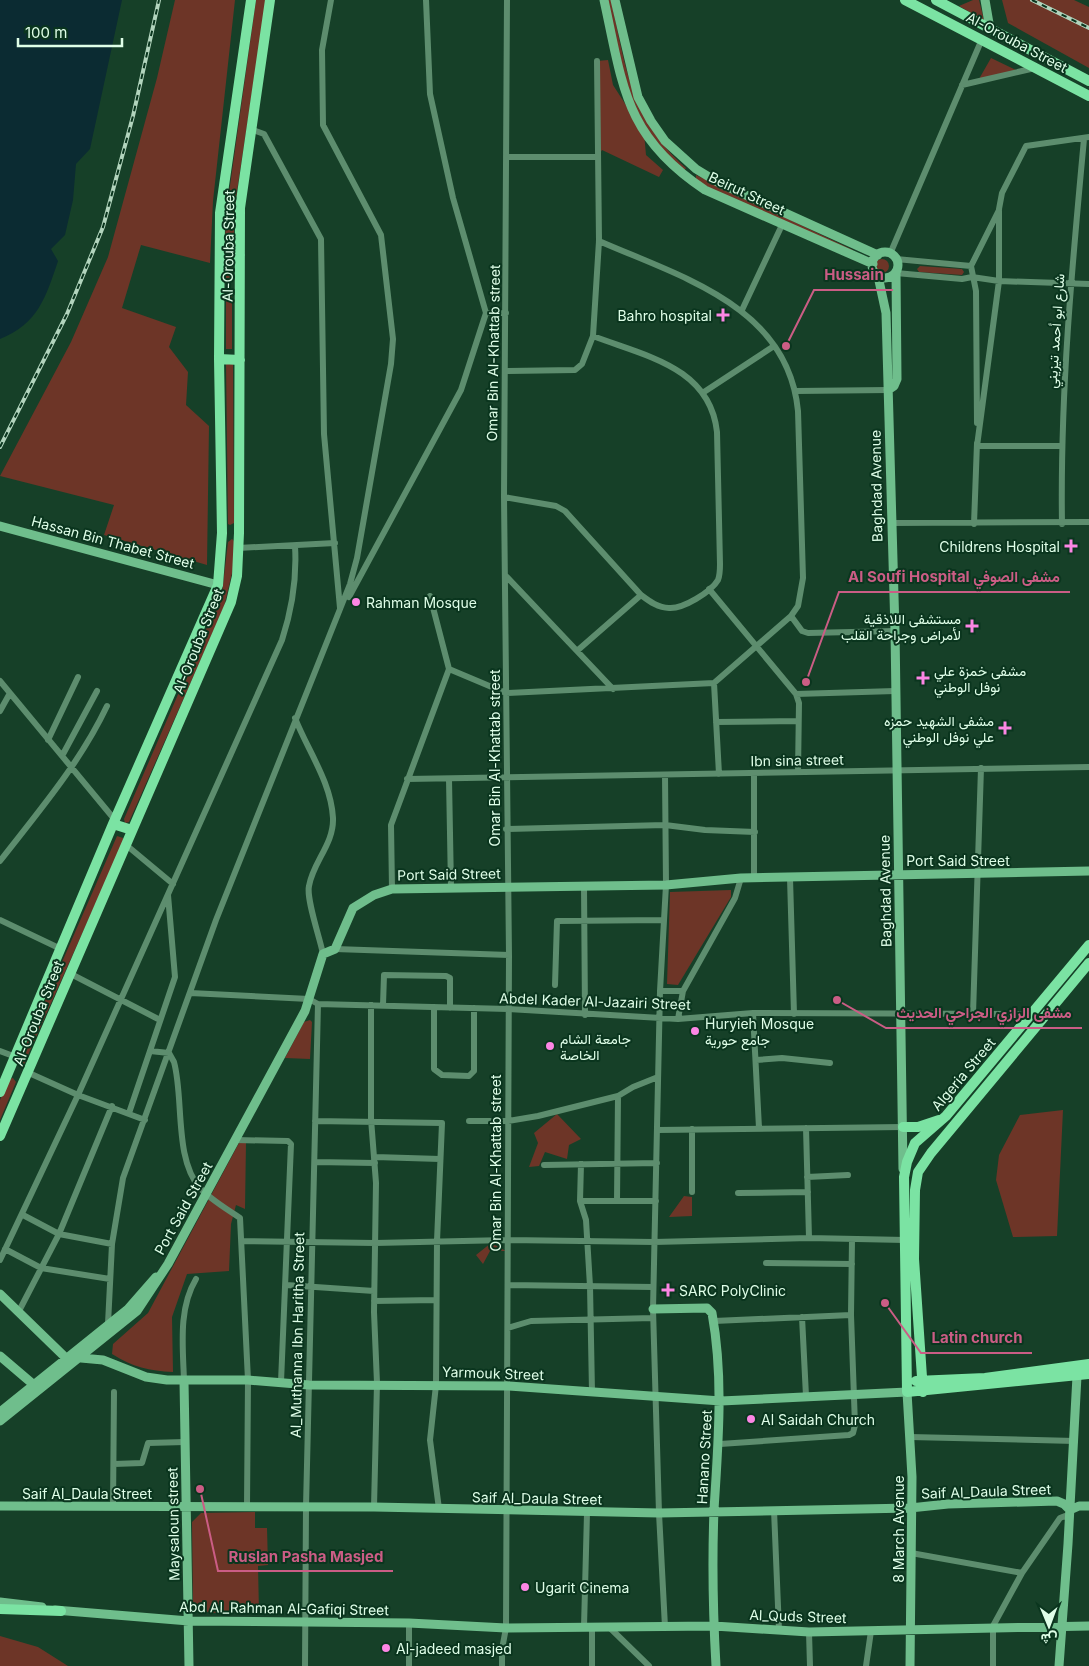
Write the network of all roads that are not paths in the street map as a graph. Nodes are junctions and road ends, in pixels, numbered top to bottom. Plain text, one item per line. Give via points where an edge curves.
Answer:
1 (251, 0) edge
2 (270, 0) edge
3 (332, 0) edge
4 (426, 0) edge
5 (508, 0) edge
6 (604, 0) edge
7 (615, 0) edge
8 (905, 0) edge
9 (954, 0) edge
10 (985, 0) edge
11 (940, 2) edge
12 (990, 29) junction
13 (982, 40) junction
14 (596, 61) dead end
15 (1037, 68) junction
16 (1089, 81) edge
17 (962, 85) junction
18 (1089, 96) edge
19 (250, 129) junction
20 (1086, 138) edge
21 (507, 156) junction
22 (598, 156) junction
23 (696, 169) junction
24 (687, 178) junction
25 (1000, 209) junction
26 (782, 225) junction
27 (600, 241) junction
28 (240, 255) junction
29 (878, 255) junction
30 (220, 256) junction
31 (893, 256) junction
32 (873, 264) junction
33 (971, 266) junction
34 (896, 273) junction
35 (878, 276) junction
36 (972, 277) junction
37 (999, 281) junction
38 (1070, 284) junction
39 (1089, 284) edge
40 (742, 310) junction
41 (486, 313) junction
42 (506, 313) junction
43 (593, 336) junction
44 (774, 346) junction
45 (219, 359) junction
46 (240, 360) junction
47 (506, 371) junction
48 (888, 390) junction
49 (796, 391) junction
50 (704, 392) junction
51 (977, 446) junction
52 (1061, 446) junction
53 (504, 498) junction
54 (1089, 522) edge
55 (891, 523) junction
56 (974, 524) junction
57 (1062, 524) junction
58 (0, 526) edge
59 (239, 532) junction
60 (222, 533) junction
61 (335, 544) junction
62 (295, 546) junction
63 (238, 548) junction
64 (505, 575) junction
65 (218, 585) junction
66 (709, 590) junction
67 (641, 595) junction
68 (430, 596) dead end
69 (340, 612) junction
70 (791, 616) junction
71 (895, 631) junction
72 (756, 646) junction
73 (578, 650) junction
74 (449, 669) junction
75 (78, 677) dead end
76 (0, 681) edge
77 (714, 683) junction
78 (613, 689) junction
79 (896, 690) junction
80 (97, 691) dead end
81 (10, 693) junction
82 (506, 693) junction
83 (796, 694) junction
84 (107, 706) dead end
85 (0, 711) edge
86 (295, 718) junction
87 (797, 721) junction
88 (716, 722) junction
89 (48, 740) junction
90 (62, 756) junction
91 (980, 768) junction
92 (1089, 768) edge
93 (72, 769) junction
94 (897, 770) junction
95 (798, 772) junction
96 (754, 773) junction
97 (719, 774) junction
98 (665, 775) junction
99 (506, 778) junction
100 (407, 779) junction
101 (449, 779) junction
102 (114, 822) junction
103 (665, 825) junction
104 (506, 829) junction
105 (132, 830) junction
106 (755, 832) junction
107 (125, 844) junction
108 (0, 861) edge
109 (1089, 871) edge
110 (898, 874) junction
111 (978, 875) junction
112 (741, 878) junction
113 (754, 878) junction
114 (790, 878) junction
115 (173, 884) junction
116 (666, 884) junction
117 (584, 886) junction
118 (508, 887) junction
119 (451, 888) junction
120 (392, 889) junction
121 (168, 894) junction
122 (0, 920) edge
123 (664, 920) junction
124 (584, 921) junction
125 (1089, 945) edge
126 (61, 948) junction
127 (335, 948) junction
128 (323, 954) junction
129 (510, 955) junction
130 (1089, 963) edge
131 (69, 973) junction
132 (555, 985) dead end
133 (660, 991) junction
134 (683, 991) junction
135 (190, 993) junction
136 (121, 998) junction
137 (309, 999) junction
138 (318, 1004) junction
139 (371, 1005) junction
140 (383, 1005) junction
141 (434, 1007) junction
142 (450, 1008) junction
143 (474, 1008) junction
144 (508, 1010) junction
145 (753, 1013) junction
146 (794, 1014) junction
147 (902, 1014) junction
148 (974, 1014) junction
149 (1031, 1014) junction
150 (585, 1015) junction
151 (1044, 1016) junction
152 (660, 1018) junction
153 (678, 1019) junction
154 (160, 1020) junction
155 (0, 1051) edge
156 (150, 1051) junction
157 (169, 1053) junction
158 (16, 1057) junction
159 (756, 1060) junction
160 (830, 1063) dead end
161 (12, 1067) junction
162 (29, 1073) junction
163 (658, 1077) junction
164 (0, 1092) edge
165 (78, 1096) junction
166 (618, 1096) junction
167 (112, 1106) junction
168 (129, 1113) junction
169 (946, 1116) junction
170 (145, 1120) junction
171 (315, 1121) junction
172 (372, 1121) junction
173 (469, 1121) dead end
174 (508, 1121) junction
175 (903, 1127) junction
176 (759, 1128) junction
177 (806, 1128) junction
178 (692, 1129) junction
179 (658, 1130) junction
180 (0, 1136) edge
181 (236, 1140) junction
182 (440, 1159) junction
183 (375, 1160) junction
184 (315, 1162) junction
185 (657, 1163) junction
186 (581, 1164) junction
187 (617, 1164) junction
188 (544, 1165) dead end
189 (848, 1175) dead end
190 (807, 1177) junction
191 (904, 1177) junction
192 (692, 1192) dead end
193 (808, 1192) junction
194 (738, 1193) dead end
195 (206, 1194) junction
196 (580, 1201) junction
197 (617, 1201) junction
198 (656, 1201) junction
199 (23, 1215) junction
200 (59, 1234) junction
201 (809, 1238) junction
202 (507, 1240) junction
203 (852, 1240) junction
204 (905, 1240) junction
205 (242, 1241) junction
206 (436, 1241) junction
207 (288, 1242) junction
208 (312, 1242) junction
209 (375, 1242) junction
210 (586, 1242) junction
211 (654, 1242) junction
212 (112, 1244) junction
213 (5, 1249) junction
214 (0, 1260) edge
215 (766, 1263) dead end
216 (168, 1264) junction
217 (852, 1264) junction
218 (40, 1268) junction
219 (110, 1279) junction
220 (196, 1279) dead end
221 (286, 1285) junction
222 (508, 1285) junction
223 (590, 1286) junction
224 (311, 1287) junction
225 (653, 1287) junction
226 (374, 1291) junction
227 (0, 1294) edge
228 (436, 1300) junction
229 (374, 1301) junction
230 (18, 1311) junction
231 (653, 1313) junction
232 (851, 1315) junction
233 (802, 1317) junction
234 (591, 1319) junction
235 (714, 1321) junction
236 (108, 1324) junction
237 (508, 1328) junction
238 (0, 1356) edge
239 (81, 1358) junction
240 (67, 1359) junction
241 (1089, 1364) edge
242 (1089, 1374) edge
243 (1078, 1376) junction
244 (248, 1380) junction
245 (922, 1380) junction
246 (184, 1381) junction
247 (281, 1382) junction
248 (308, 1384) junction
249 (377, 1384) junction
250 (34, 1385) junction
251 (436, 1385) junction
252 (509, 1386) junction
253 (907, 1387) junction
254 (114, 1392) dead end
255 (592, 1392) junction
256 (923, 1392) junction
257 (853, 1393) junction
258 (806, 1396) junction
259 (654, 1397) junction
260 (721, 1401) junction
261 (0, 1412) edge
262 (0, 1421) edge
263 (910, 1437) junction
264 (1074, 1441) junction
265 (185, 1442) junction
266 (720, 1444) junction
267 (114, 1464) junction
268 (0, 1506) edge
269 (247, 1506) junction
270 (1089, 1506) edge
271 (113, 1507) junction
272 (186, 1507) junction
273 (306, 1507) junction
274 (374, 1507) junction
275 (910, 1508) junction
276 (439, 1509) junction
277 (774, 1510) junction
278 (714, 1511) junction
279 (507, 1512) junction
280 (587, 1513) junction
281 (659, 1513) junction
282 (1070, 1514) junction
283 (911, 1553) junction
284 (1022, 1573) junction
285 (0, 1602) edge
286 (0, 1609) edge
287 (61, 1611) junction
288 (189, 1621) junction
289 (307, 1622) junction
290 (409, 1623) junction
291 (1061, 1625) junction
292 (714, 1626) junction
293 (993, 1626) junction
294 (1089, 1626) edge
295 (506, 1628) junction
296 (588, 1628) junction
297 (610, 1628) junction
298 (665, 1628) junction
299 (911, 1628) junction
300 (779, 1630) junction
301 (872, 1631) junction
302 (809, 1632) junction
303 (189, 1666) edge
304 (306, 1666) edge
305 (409, 1666) edge
306 (502, 1666) edge
307 (592, 1666) edge
308 (649, 1666) edge
309 (716, 1666) edge
310 (810, 1666) edge
311 (866, 1666) edge
312 (910, 1666) edge
313 (993, 1666) edge
314 (1058, 1666) edge

1 - 30 main road, Al-Orouba Street via 220,214
2 - 19 main road, Al-Orouba Street
3 - 69 street via 322,50 324,125 382,235 393,339 357,558
4 - 41 street via 430,94 453,198
5 - 21 street, Omar Bin Al-Khattab street
6 - 24 main road, Beirut Street via 625,94 632,111 659,153
7 - 23 main road, Beirut Street via 638,97 665,141
8 - 13 main road, Al-Orouba Street
9 - 11 main road
10 - 12 main road
11 - 12 main road, Al-Orouba Street
12 - 16 main road, Al-Orouba Street
13 - 15 main road, Al-Orouba Street
13 - 17 street
14 - 22 street
15 - 17 street
15 - 18 main road, Al-Orouba Street
17 - 31 street
19 - 28 main road, Al-Orouba Street via 240,208
19 - 61 street via 264,134 321,239 324,434
20 - 25 street via 1026,146 1002,193
20 - 38 street, شارع ابو أحمد تيزيني
21 - 22 street
21 - 42 street, Omar Bin Al-Khattab street
22 - 27 street
23 - 24 main road
23 - 29 main road, Beirut Street
24 - 26 main road, Beirut Street via 705,190
25 - 33 street
25 - 37 street
26 - 32 main road, Beirut Street
26 - 40 street
27 - 40 street via 698,284
27 - 43 street
28 - 30 main road
28 - 46 main road, Al-Orouba Street
29 - 31 main road, Beirut Street
29 - 32 main road
30 - 45 main road, Al-Orouba Street
31 - 33 street
31 - 34 main road via 898,266
32 - 35 main road
33 - 36 street
34 - 35 main road via 890,278
34 - 36 street via 962,279
34 - 48 main road, Baghdad Avenue via 897,379
35 - 48 main road, Baghdad Avenue via 886,313
36 - 37 street
36 - 51 street via 976,291
37 - 38 street
37 - 51 street
38 - 39 street
38 - 52 street, شارع ابو أحمد تيزيني
40 - 44 street
41 - 42 street
41 - 69 street via 461,390
42 - 47 street, Omar Bin Al-Khattab street
43 - 47 street via 582,364 575,370
43 - 50 street via 673,368
44 - 49 street
44 - 50 street
45 - 46 main road
45 - 60 main road, Al-Orouba Street
46 - 59 main road, Al-Orouba Street
47 - 53 street, Omar Bin Al-Khattab street
48 - 49 street
48 - 55 main road, Baghdad Avenue
49 - 70 street via 803,578 798,606
50 - 66 street via 715,415 718,432 720,564 717,580
51 - 52 street
51 - 56 street
52 - 57 street, شارع ابو أحمد تيزيني
53 - 64 street, Omar Bin Al-Khattab street
53 - 67 street via 556,506 565,511
54 - 57 street
55 - 56 street
55 - 71 main road, Baghdad Avenue
56 - 57 street
58 - 65 main road, Hassan Bin Thabet Street
59 - 60 main road
59 - 63 main road, Al-Orouba Street
60 - 65 main road, Al-Orouba Street
61 - 62 street
61 - 69 street
62 - 63 street
62 - 115 street via 294,593 282,640
63 - 105 main road, Al-Orouba Street via 237,576 231,602
64 - 73 street
64 - 82 street, Omar Bin Al-Khattab street
65 - 102 main road, Al-Orouba Street
66 - 67 street via 678,608 654,604
66 - 72 street
67 - 73 street
68 - 74 street
69 - 86 street
70 - 71 street via 802,631 808,633
70 - 72 street
71 - 79 main road, Baghdad Avenue
72 - 77 street
72 - 83 street
73 - 78 street
74 - 82 street
74 - 100 street
75 - 89 street
76 - 81 street
77 - 78 street
77 - 88 street
78 - 82 street
79 - 83 street
79 - 94 main road, Baghdad Avenue
80 - 90 street
81 - 85 street
81 - 89 street
82 - 99 street, Omar Bin Al-Khattab street
83 - 87 street via 799,703
84 - 93 street
86 - 128 street via 320,770 333,818 332,836 308,888
86 - 135 street
87 - 88 street
87 - 95 street
88 - 97 street
89 - 90 street
90 - 93 street
91 - 92 street, Ibn sina street
91 - 94 street, Ibn sina street
91 - 111 street
93 - 102 street
93 - 108 street
94 - 95 street, Ibn sina street
94 - 110 main road, Baghdad Avenue
95 - 96 street, Ibn sina street
96 - 97 street, Ibn sina street
96 - 106 street
97 - 98 street, Ibn sina street
98 - 99 street, Ibn sina street
98 - 103 street
99 - 101 street, Ibn sina street
99 - 104 street, Omar Bin Al-Khattab street
100 - 101 street, Ibn sina street
100 - 120 street via 391,824
101 - 119 street
102 - 105 main road
102 - 126 main road, Al-Orouba Street
103 - 104 street
103 - 106 street
103 - 116 street
104 - 118 street, Omar Bin Al-Khattab street
105 - 107 main road, Al-Orouba Street
106 - 113 street
107 - 115 street
107 - 131 main road, Al-Orouba Street
109 - 111 main road, Port Said Street
110 - 111 main road, Port Said Street
110 - 114 main road, Port Said Street
110 - 147 main road, Baghdad Avenue
111 - 148 street
112 - 113 main road, Port Said Street
112 - 116 main road, Port Said Street
112 - 134 street via 735,898
113 - 114 main road, Port Said Street
114 - 146 street
115 - 121 street
116 - 117 main road, Port Said Street
116 - 123 street
117 - 118 main road, Port Said Street
117 - 124 street
118 - 119 main road, Port Said Street
118 - 129 street, Omar Bin Al-Khattab street
119 - 120 main road, Port Said Street
120 - 127 main road, Port Said Street via 353,908
121 - 136 street
121 - 154 street via 174,977
122 - 126 street
123 - 124 street
123 - 133 street
124 - 132 street via 556,922
124 - 150 street
125 - 149 main road, Algeria Street
126 - 158 main road, Al-Orouba Street
127 - 128 main road
127 - 129 street
128 - 137 main road, Port Said Street
129 - 144 street, Omar Bin Al-Khattab street
130 - 151 main road, Algeria Street
131 - 136 street
131 - 162 main road, Al-Orouba Street
133 - 134 street
133 - 152 street
134 - 153 street
135 - 137 street
135 - 157 street
136 - 154 street
136 - 165 street
137 - 138 street, Abdel Kader Al-Jazairi Street
137 - 181 main road, Port Said Street
138 - 139 street, Abdel Kader Al-Jazairi Street
138 - 171 street, Al_Muthanna Ibn Haritha Street
139 - 140 street, Abdel Kader Al-Jazairi Street
139 - 172 street
140 - 141 street, Abdel Kader Al-Jazairi Street
140 - 142 street via 384,975 446,976 450,978
141 - 142 street, Abdel Kader Al-Jazairi Street
141 - 143 street via 434,1069 442,1075 458,1076 470,1076 474,1071
142 - 143 street, Abdel Kader Al-Jazairi Street
143 - 144 street, Abdel Kader Al-Jazairi Street
144 - 150 street, Abdel Kader Al-Jazairi Street
144 - 174 street, Omar Bin Al-Khattab street
145 - 146 street, Abdel Kader Al-Jazairi Street
145 - 153 street, Abdel Kader Al-Jazairi Street
145 - 159 street
146 - 147 street, Abdel Kader Al-Jazairi Street
147 - 148 street, Abdel Kader Al-Jazairi Street
147 - 175 main road, Baghdad Avenue
148 - 149 street, Abdel Kader Al-Jazairi Street
149 - 151 main road
149 - 169 main road, Algeria Street
150 - 152 street, Abdel Kader Al-Jazairi Street
151 - 245 main road, Algeria Street via 926,1159 915,1180 914,1259
152 - 153 street, Abdel Kader Al-Jazairi Street
152 - 163 street
154 - 156 street
155 - 158 street
156 - 157 street
156 - 168 street
157 - 170 street
157 - 195 street via 175,1066 189,1166
158 - 161 main road, Al-Orouba Street
159 - 160 street via 782,1058
159 - 176 street
161 - 162 main road
161 - 164 main road, Al-Orouba Street
162 - 165 street
162 - 180 main road, Al-Orouba Street
163 - 166 street
163 - 179 street
165 - 167 street
165 - 199 street
166 - 174 street
166 - 187 street
167 - 168 street
167 - 200 street
168 - 170 street
169 - 175 main road via 926,1125
169 - 191 main road, Algeria Street via 915,1142
170 - 212 street via 123,1178
171 - 172 street
171 - 184 street, Al_Muthanna Ibn Haritha Street
172 - 182 street via 440,1122
172 - 183 street
173 - 174 street
174 - 202 street, Omar Bin Al-Khattab street
175 - 177 street
175 - 191 main road, Baghdad Avenue
176 - 177 street
176 - 178 street
177 - 190 street
178 - 179 street
178 - 192 street
179 - 185 street
181 - 195 main road, Port Said Street
181 - 207 street via 288,1141 291,1144
182 - 183 street
182 - 206 street
183 - 184 street
183 - 209 street
184 - 208 street, Al_Muthanna Ibn Haritha Street
185 - 187 street
185 - 198 street
186 - 187 street
186 - 188 street
186 - 196 street
187 - 197 street
189 - 190 street
190 - 193 street
191 - 204 main road, Baghdad Avenue
193 - 194 street
193 - 201 street
195 - 205 street via 240,1218
195 - 216 main road, Port Said Street
196 - 197 street
196 - 210 street via 586,1220
197 - 198 street
198 - 211 street
199 - 200 street
199 - 213 street
200 - 212 street
200 - 218 street
201 - 203 street
201 - 211 street
202 - 206 street
202 - 210 street
202 - 222 street, Omar Bin Al-Khattab street
203 - 204 street
203 - 217 street
204 - 253 main road, Baghdad Avenue
205 - 207 street
205 - 244 street
206 - 209 street
206 - 228 street
207 - 208 street
207 - 221 street
208 - 209 street
208 - 224 street, Al_Muthanna Ibn Haritha Street
209 - 226 street
210 - 211 street
210 - 223 street
211 - 225 street
212 - 219 street
213 - 214 street
213 - 218 street
215 - 217 street
216 - 236 main road, Port Said Street via 128,1309
216 - 239 main road via 137,1311
217 - 232 street
218 - 219 street
218 - 230 street
219 - 236 street
220 - 246 street via 189,1291 185,1310
221 - 224 street
221 - 247 street
222 - 223 street
222 - 237 street, Omar Bin Al-Khattab street
223 - 225 street
223 - 234 street
224 - 226 street
224 - 248 street, Al_Muthanna Ibn Haritha Street
225 - 231 street
226 - 229 street
227 - 230 main road
228 - 229 street
228 - 251 street
229 - 249 street
230 - 240 main road
231 - 234 street
231 - 235 main road via 707,1308
231 - 259 street
232 - 233 street
232 - 257 street
233 - 235 street
233 - 258 street
234 - 237 street via 531,1321
234 - 255 street
235 - 260 main road, Hanano Street
236 - 240 main road, Port Said Street
237 - 252 street, Omar Bin Al-Khattab street
238 - 250 main road
239 - 246 main road, Yarmouk Street via 103,1360 146,1378
239 - 262 main road
240 - 250 main road, Port Said Street
241 - 245 main road via 985,1378
242 - 243 main road
243 - 256 main road
243 - 264 main road
244 - 246 main road, Yarmouk Street
244 - 247 main road, Yarmouk Street
244 - 269 street
245 - 253 main road
245 - 256 main road
246 - 265 main road, Maysaloun street
247 - 248 main road, Yarmouk Street
248 - 249 main road, Yarmouk Street
248 - 273 street, Al_Muthanna Ibn Haritha Street
249 - 251 main road, Yarmouk Street
249 - 274 street
250 - 261 main road, Port Said Street
251 - 252 main road, Yarmouk Street
251 - 276 street via 430,1440
252 - 255 main road, Yarmouk Street
252 - 279 street, Omar Bin Al-Khattab street
253 - 256 main road
253 - 257 main road, Yarmouk Street
253 - 263 main road, 8 March Avenue
254 - 267 street
255 - 259 main road, Yarmouk Street
257 - 258 main road, Yarmouk Street
257 - 266 street via 855,1426 849,1435
258 - 260 main road, Yarmouk Street
259 - 260 main road, Yarmouk Street
259 - 281 street
260 - 266 main road, Hanano Street
263 - 264 street
263 - 275 main road, 8 March Avenue
264 - 282 main road
265 - 267 street via 148,1443 142,1463
265 - 272 main road, Maysaloun street
266 - 278 main road, Hanano Street
267 - 271 street
268 - 271 main road, Saif Al_Daula Street
269 - 272 main road, Saif Al_Daula Street
269 - 273 main road, Saif Al_Daula Street
270 - 282 main road via 1079,1506
271 - 272 main road, Saif Al_Daula Street
272 - 288 main road, Maysaloun street
273 - 274 main road, Saif Al_Daula Street
273 - 289 street, Al_Muthanna Ibn Haritha Street
274 - 276 main road, Saif Al_Daula Street
275 - 277 main road, Saif Al_Daula Street
275 - 282 main road, Saif Al_Daula Street via 1057,1502 1064,1504
275 - 283 main road, 8 March Avenue
276 - 279 main road, Saif Al_Daula Street
277 - 278 main road, Saif Al_Daula Street
277 - 300 street
278 - 281 main road, Saif Al_Daula Street
278 - 292 main road, Hanano Street
279 - 280 main road, Saif Al_Daula Street
279 - 295 street, Omar Bin Al-Khattab street
280 - 281 main road, Saif Al_Daula Street
280 - 296 street
281 - 298 street
282 - 284 street via 1060,1518
282 - 291 main road
283 - 284 street
283 - 299 main road, 8 March Avenue
284 - 293 street
285 - 287 main road, Abd Al_Rahman Al-Gafiqi Street
286 - 287 main road
287 - 288 main road, Abd Al_Rahman Al-Gafiqi Street
288 - 289 main road, Abd Al_Rahman Al-Gafiqi Street
288 - 303 main road, Maysaloun street
289 - 290 main road, Abd Al_Rahman Al-Gafiqi Street
289 - 304 street, Al_Muthanna Ibn Haritha Street
290 - 295 main road, Abd Al_Rahman Al-Gafiqi Street
290 - 305 street
291 - 293 main road, Al_Quds Street
291 - 294 main road, Al_Quds Street
291 - 314 main road
292 - 298 main road, Al_Quds Street
292 - 300 main road, Al_Quds Street
292 - 309 main road, Hanano Street
293 - 299 main road, Al_Quds Street
293 - 313 street
295 - 296 main road, Al_Quds Street
295 - 306 street, Omar Bin Al-Khattab street
296 - 297 main road, Al_Quds Street
296 - 307 street
297 - 298 main road, Al_Quds Street
297 - 308 street
299 - 301 main road, Al_Quds Street
299 - 312 main road, 8 March Avenue
300 - 302 main road, Al_Quds Street
301 - 302 main road, Al_Quds Street
301 - 311 street
302 - 310 street

